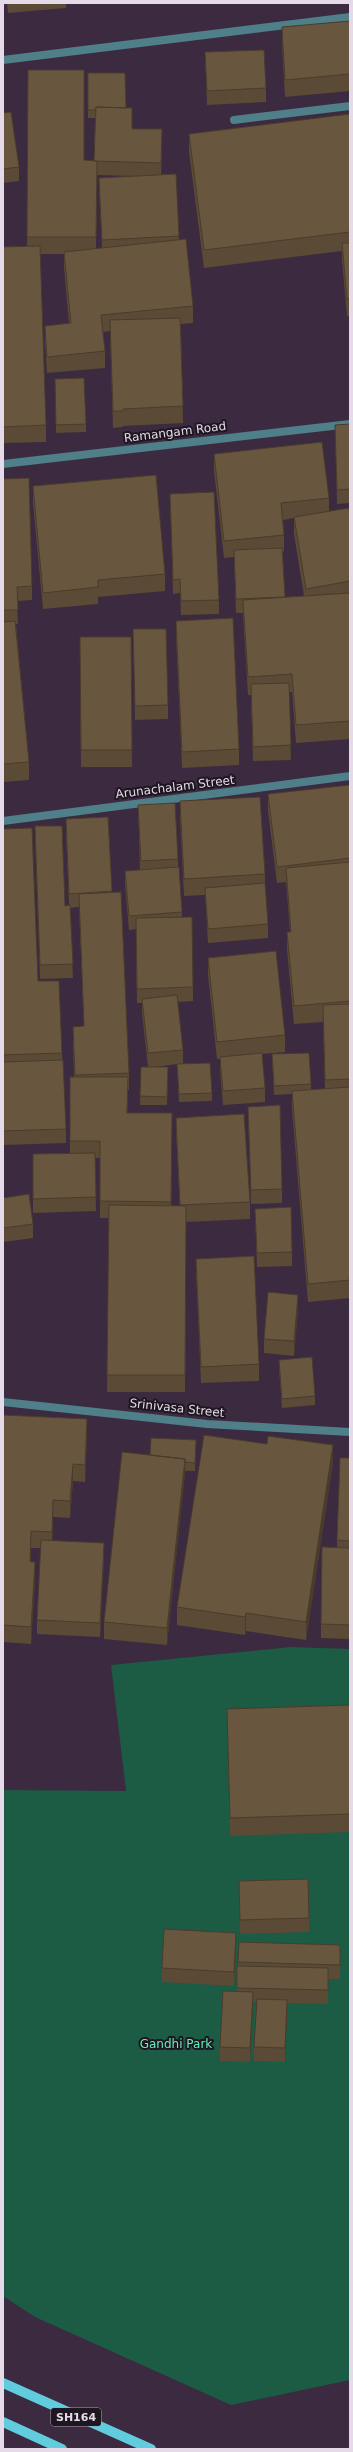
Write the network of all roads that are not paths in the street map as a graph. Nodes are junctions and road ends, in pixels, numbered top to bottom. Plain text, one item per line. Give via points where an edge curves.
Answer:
1 (350, 17) edge
2 (3, 60) edge
3 (350, 106) edge
4 (234, 120) dead end
5 (350, 424) edge
6 (3, 464) edge
7 (350, 776) edge
8 (3, 821) edge
9 (3, 1402) edge
10 (350, 1432) edge
11 (3, 2383) edge
12 (3, 2422) edge
13 (62, 2449) edge
14 (150, 2449) edge

1 - 2 street
3 - 4 street
5 - 6 street, Ramangam Road
7 - 8 street, Arunachalam Street
9 - 10 street, Srinivasa Street via 207,1424
11 - 14 main road, SH164
12 - 13 main road, SH164

